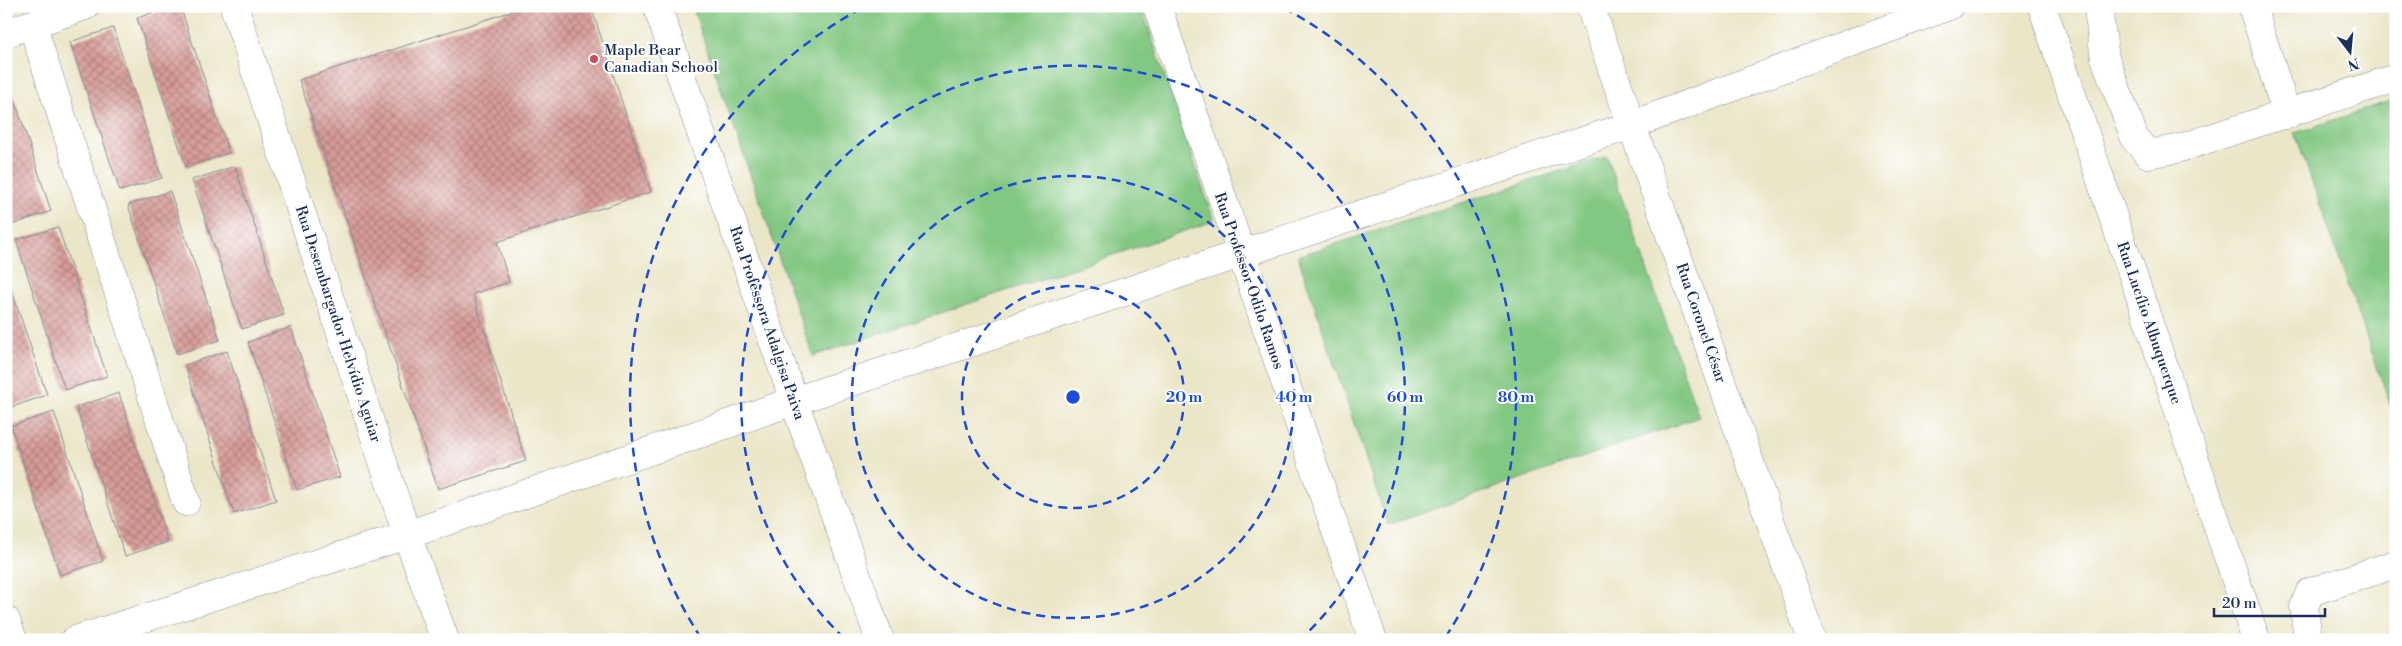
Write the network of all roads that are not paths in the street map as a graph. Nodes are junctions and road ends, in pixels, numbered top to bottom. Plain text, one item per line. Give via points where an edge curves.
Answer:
1 (85, 6) edge
2 (234, 6) edge
3 (657, 6) edge
4 (1157, 6) edge
5 (1590, 6) edge
6 (1949, 6) edge
7 (2042, 6) edge
8 (2104, 6) edge
9 (2252, 6) edge
10 (32, 24) junction
11 (6, 33) edge
12 (2396, 78) edge
13 (2287, 115) junction
14 (1632, 125) junction
15 (1240, 254) junction
16 (794, 402) junction
17 (186, 502) dead end
18 (407, 535) junction
19 (2396, 564) edge
20 (6, 620) edge
21 (13, 640) edge
22 (75, 640) edge
23 (445, 640) edge
24 (880, 640) edge
25 (1372, 640) edge
26 (1812, 640) edge
27 (2256, 640) edge
28 (2308, 640) edge

1 - 10 street
2 - 18 street, Rua Desembargador Helvídio Aguiar
3 - 16 street, Rua Professora Adalgisa Paiva
4 - 15 street, Rua Professor Odilo Ramos
5 - 14 street, Rua Coronel César
6 - 14 street
7 - 27 street, Rua Lucílio Albuquerque
8 - 13 street via 2099,16 2105,58 2135,139 2148,154 2177,149
9 - 13 street
10 - 11 street
10 - 17 street
12 - 13 street
14 - 15 street
14 - 26 street, Rua Coronel César
15 - 16 street
15 - 25 street, Rua Professor Odilo Ramos
16 - 18 street
16 - 24 street, Rua Professora Adalgisa Paiva
18 - 22 street
18 - 23 street, Rua Desembargador Helvídio Aguiar
19 - 28 street via 2310,592 2304,607
20 - 21 street

